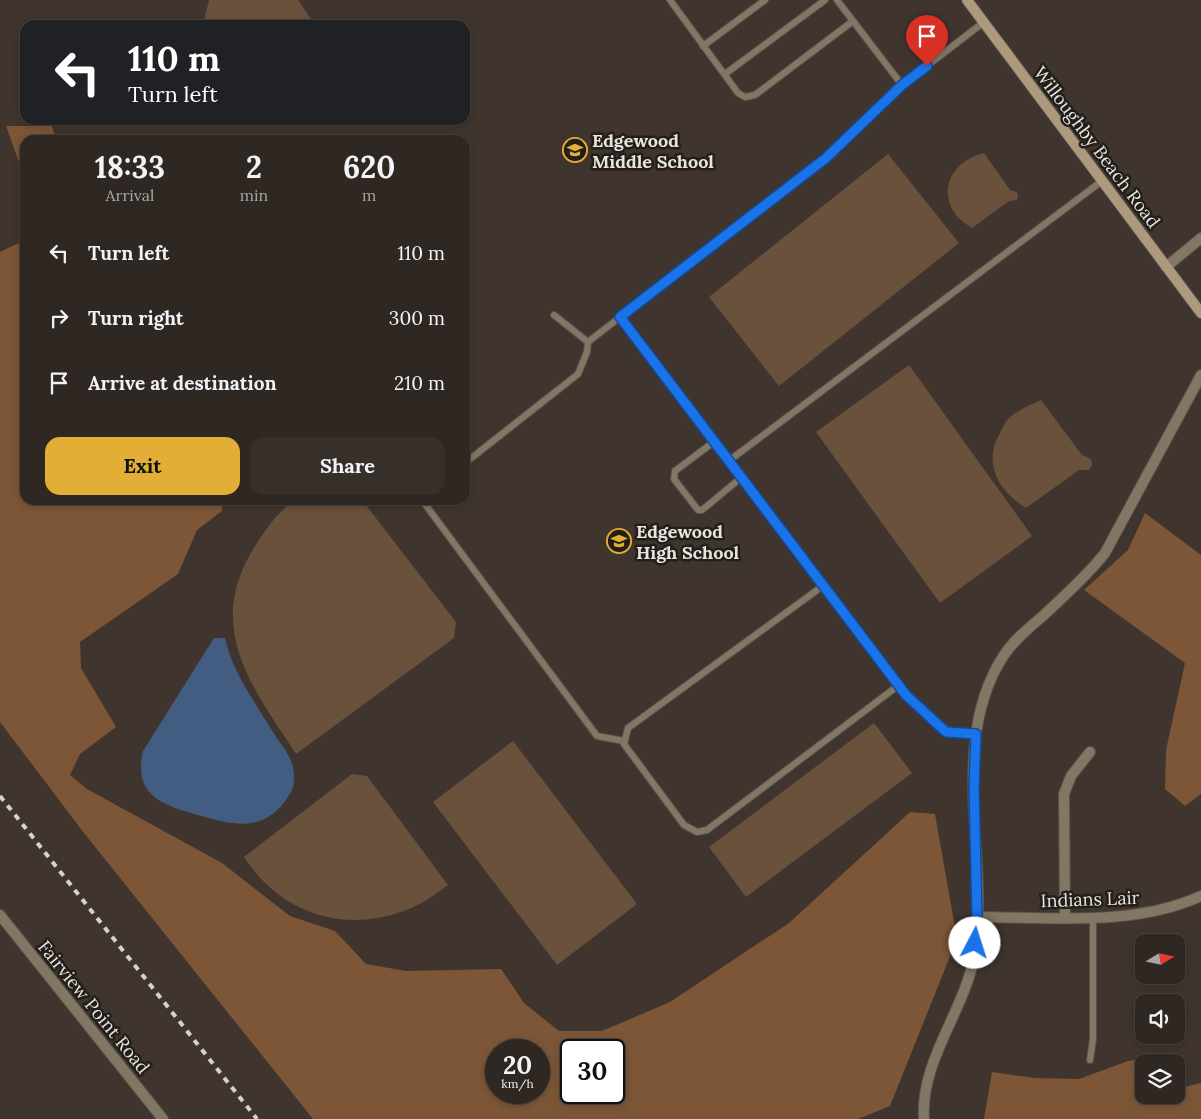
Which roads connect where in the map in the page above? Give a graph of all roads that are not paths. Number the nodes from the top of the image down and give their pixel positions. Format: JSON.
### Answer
{"nodes":[{"id":1,"x":670,"y":0,"type":"edge"},
{"id":2,"x":765,"y":0,"type":"edge"},
{"id":3,"x":825,"y":0,"type":"edge"},
{"id":4,"x":837,"y":0,"type":"edge"},
{"id":5,"x":967,"y":0,"type":"edge"},
{"id":6,"x":755,"y":3,"type":"edge"},
{"id":7,"x":853,"y":20,"type":"junction"},
{"id":8,"x":984,"y":22,"type":"junction"},
{"id":9,"x":704,"y":46,"type":"junction"},
{"id":10,"x":724,"y":74,"type":"junction"},
{"id":11,"x":902,"y":85,"type":"junction"},
{"id":12,"x":1102,"y":181,"type":"junction"},
{"id":13,"x":1201,"y":238,"type":"edge"},
{"id":14,"x":1166,"y":267,"type":"junction"},
{"id":15,"x":1201,"y":313,"type":"edge"},
{"id":16,"x":554,"y":315,"type":"dead end"},
{"id":17,"x":620,"y":317,"type":"junction"},
{"id":18,"x":588,"y":342,"type":"junction"},
{"id":19,"x":1201,"y":375,"type":"edge"},
{"id":20,"x":715,"y":441,"type":"junction"},
{"id":21,"x":470,"y":459,"type":"edge"},
{"id":22,"x":730,"y":460,"type":"junction"},
{"id":23,"x":742,"y":477,"type":"junction"},
{"id":24,"x":426,"y":505,"type":"edge"},
{"id":25,"x":824,"y":586,"type":"junction"},
{"id":26,"x":898,"y":685,"type":"junction"},
{"id":27,"x":976,"y":734,"type":"junction"},
{"id":28,"x":624,"y":740,"type":"junction"},
{"id":29,"x":1090,"y":752,"type":"dead end"},
{"id":30,"x":1201,"y":896,"type":"edge"},
{"id":31,"x":0,"y":915,"type":"edge"},
{"id":32,"x":977,"y":917,"type":"junction"},
{"id":33,"x":1065,"y":917,"type":"junction"},
{"id":34,"x":1093,"y":917,"type":"junction"},
{"id":35,"x":1090,"y":1060,"type":"dead end"},
{"id":36,"x":163,"y":1119,"type":"edge"},
{"id":37,"x":924,"y":1119,"type":"edge"}],
"edges":[{"from":1,"to":9,"type":"lane"},
{"from":2,"to":6,"type":"lane"},
{"from":3,"to":10,"type":"lane"},
{"from":4,"to":7,"type":"lane"},
{"from":5,"to":8,"type":"street","name":"Willoughby Beach Road"},
{"from":6,"to":9,"type":"lane"},
{"from":7,"to":10,"type":"lane"},
{"from":7,"to":11,"type":"lane"},
{"from":8,"to":11,"type":"lane"},
{"from":8,"to":12,"type":"street","name":"Willoughby Beach Road"},
{"from":9,"to":10,"type":"lane"},
{"from":11,"to":17,"type":"lane"},
{"from":12,"to":14,"type":"street","name":"Willoughby Beach Road"},
{"from":12,"to":22,"type":"lane"},
{"from":13,"to":14,"type":"street"},
{"from":14,"to":15,"type":"street","name":"Willoughby Beach Road"},
{"from":16,"to":18,"type":"lane"},
{"from":17,"to":18,"type":"lane"},
{"from":17,"to":20,"type":"lane"},
{"from":18,"to":21,"type":"lane"},
{"from":19,"to":27,"type":"street"},
{"from":20,"to":22,"type":"lane"},
{"from":20,"to":23,"type":"lane"},
{"from":22,"to":23,"type":"lane"},
{"from":23,"to":25,"type":"lane"},
{"from":24,"to":28,"type":"lane"},
{"from":25,"to":26,"type":"lane"},
{"from":25,"to":28,"type":"lane"},
{"from":26,"to":27,"type":"lane"},
{"from":26,"to":28,"type":"lane"},
{"from":27,"to":32,"type":"street"},
{"from":29,"to":33,"type":"street"},
{"from":30,"to":34,"type":"street","name":"Indians Lair"},
{"from":31,"to":36,"type":"street","name":"Fairview Point Road"},
{"from":32,"to":33,"type":"street","name":"Indians Lair"},
{"from":32,"to":37,"type":"street"},
{"from":33,"to":34,"type":"street","name":"Indians Lair"},
{"from":34,"to":35,"type":"lane"}]}
